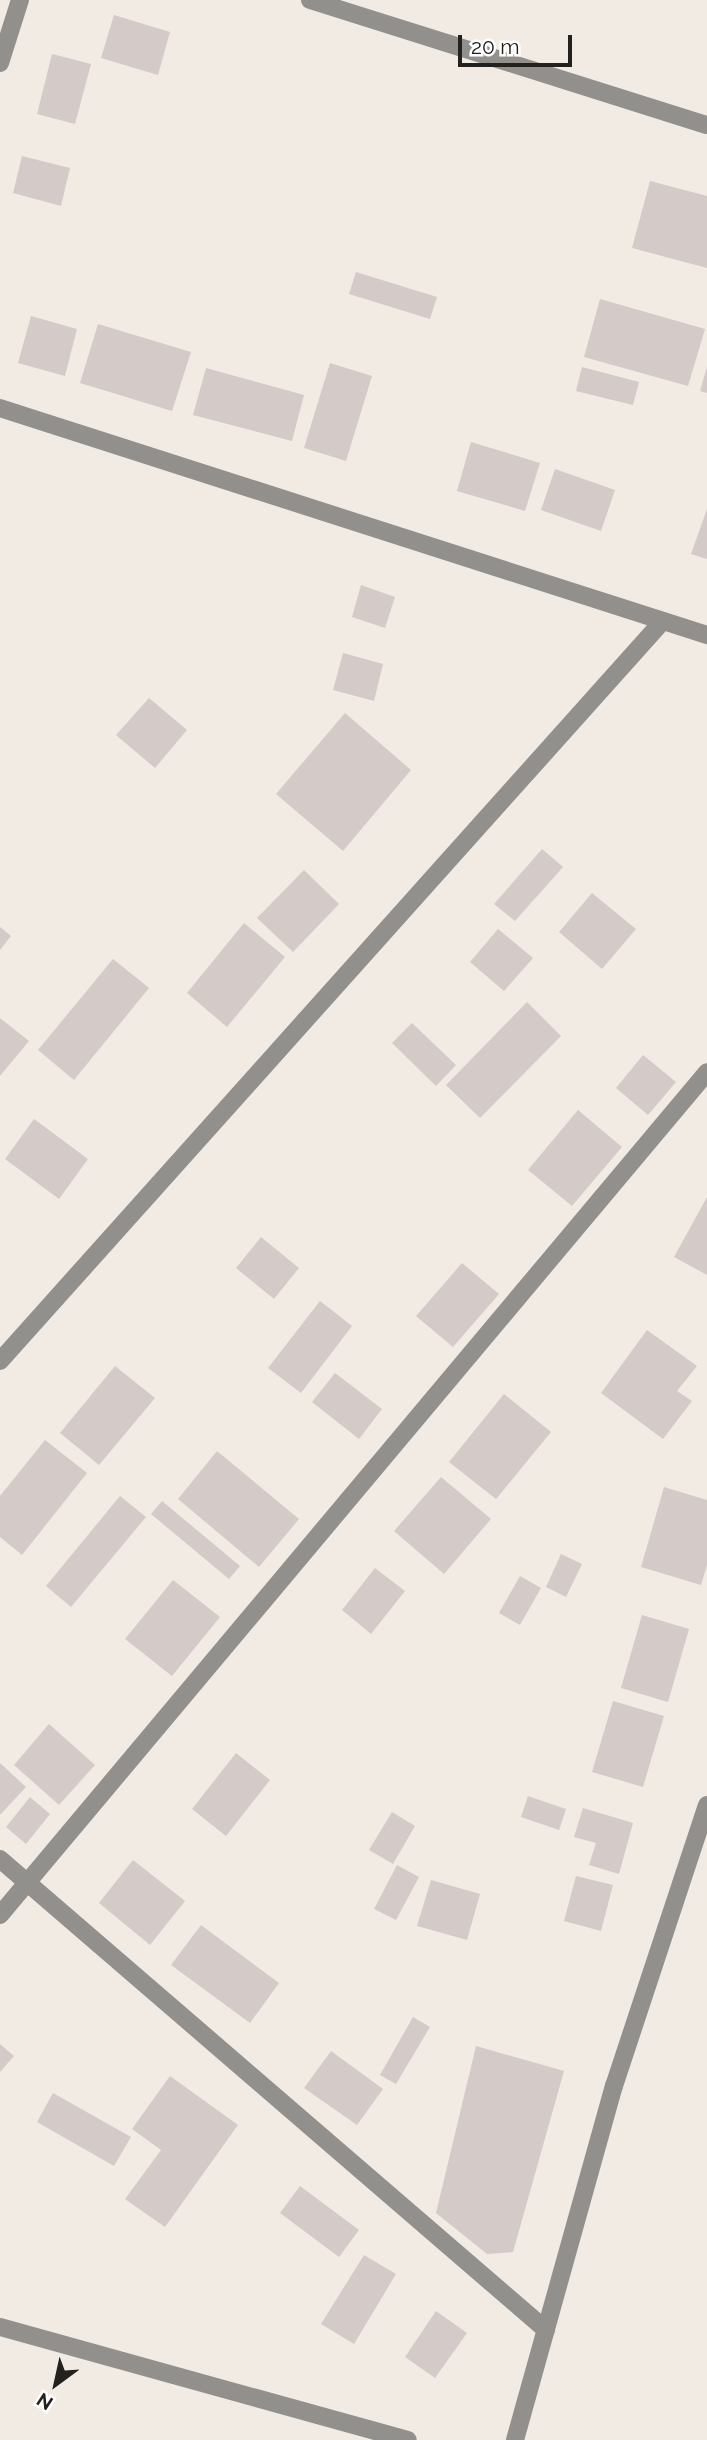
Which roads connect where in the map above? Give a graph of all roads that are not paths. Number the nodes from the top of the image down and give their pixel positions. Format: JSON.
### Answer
{"nodes":[{"id":1,"x":20,"y":0,"type":"edge"},
{"id":2,"x":310,"y":0,"type":"edge"},
{"id":3,"x":0,"y":63,"type":"edge"},
{"id":4,"x":707,"y":125,"type":"edge"},
{"id":5,"x":0,"y":408,"type":"edge"},
{"id":6,"x":662,"y":622,"type":"junction"},
{"id":7,"x":707,"y":635,"type":"edge"},
{"id":8,"x":707,"y":1073,"type":"edge"},
{"id":9,"x":0,"y":1361,"type":"edge"},
{"id":10,"x":707,"y":1805,"type":"edge"},
{"id":11,"x":0,"y":1859,"type":"edge"},
{"id":12,"x":28,"y":1882,"type":"junction"},
{"id":13,"x":0,"y":1915,"type":"edge"},
{"id":14,"x":0,"y":2327,"type":"edge"},
{"id":15,"x":546,"y":2330,"type":"junction"},
{"id":16,"x":408,"y":2440,"type":"edge"},
{"id":17,"x":515,"y":2440,"type":"edge"}],
"edges":[{"from":1,"to":3,"type":"street"},
{"from":2,"to":4,"type":"street"},
{"from":5,"to":6,"type":"street"},
{"from":6,"to":7,"type":"street"},
{"from":6,"to":9,"type":"street"},
{"from":8,"to":12,"type":"street"},
{"from":10,"to":15,"type":"street"},
{"from":11,"to":12,"type":"street"},
{"from":12,"to":13,"type":"street"},
{"from":12,"to":15,"type":"street"},
{"from":14,"to":16,"type":"street"},
{"from":15,"to":17,"type":"street"}]}
